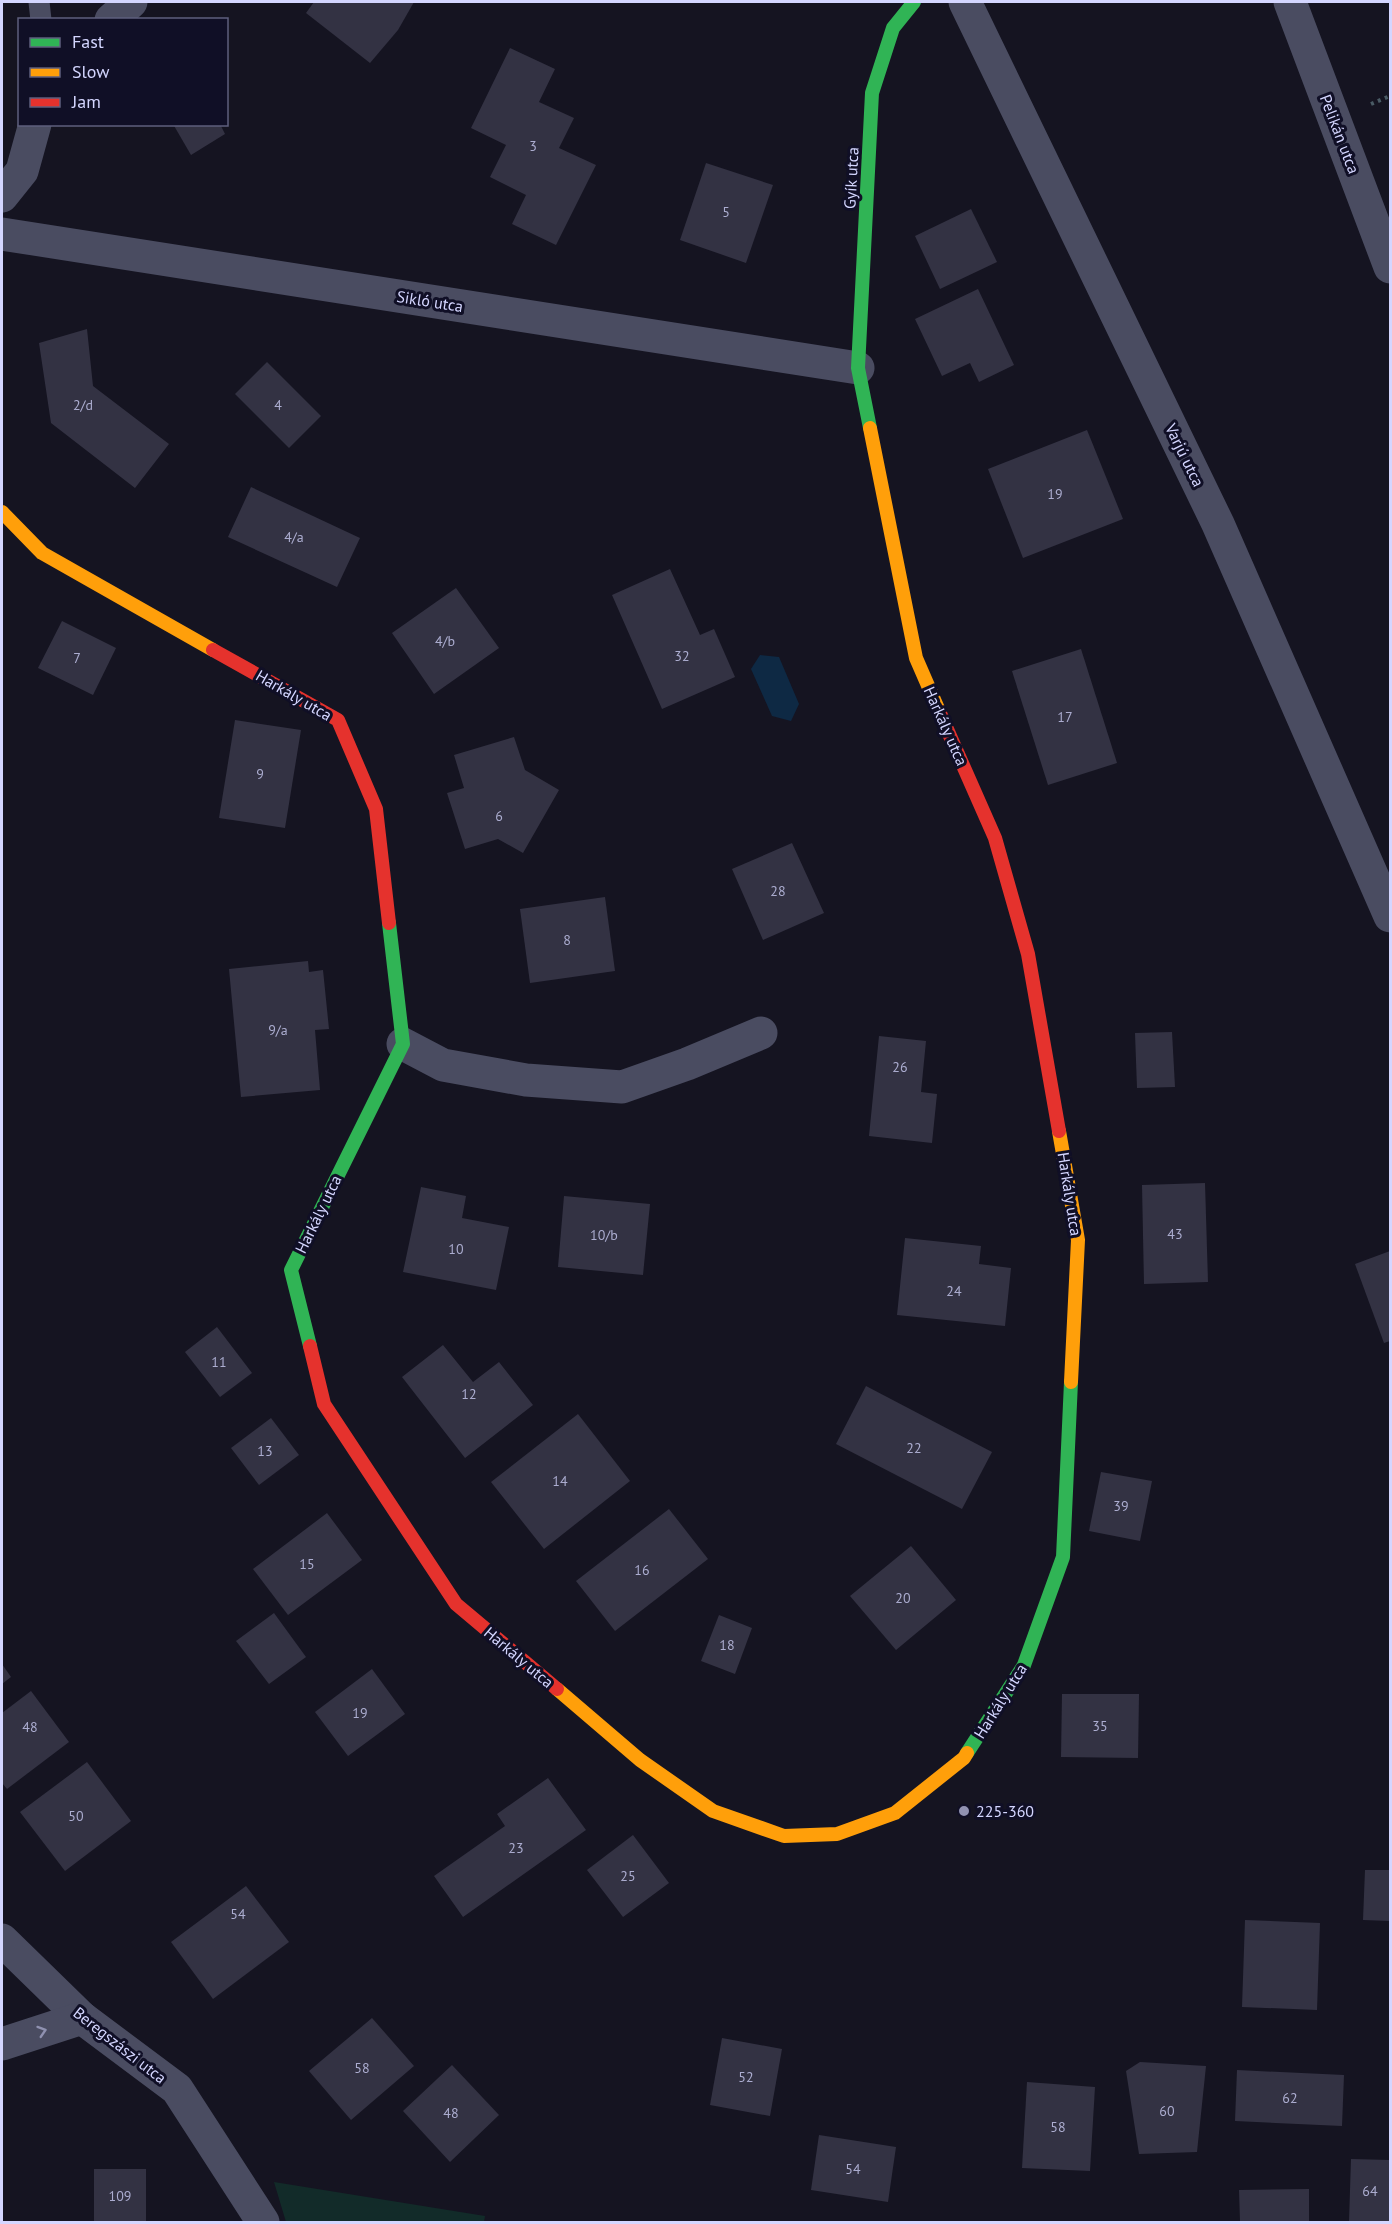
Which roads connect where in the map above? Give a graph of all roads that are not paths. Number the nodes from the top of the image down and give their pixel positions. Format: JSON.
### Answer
{"nodes":[{"id":1,"x":39,"y":2,"type":"edge"},
{"id":2,"x":131,"y":2,"type":"edge"},
{"id":3,"x":914,"y":2,"type":"edge"},
{"id":4,"x":965,"y":2,"type":"edge"},
{"id":5,"x":1290,"y":2,"type":"edge"},
{"id":6,"x":41,"y":18,"type":"edge"},
{"id":7,"x":113,"y":18,"type":"edge"},
{"id":8,"x":34,"y":126,"type":"edge"},
{"id":9,"x":2,"y":196,"type":"edge"},
{"id":10,"x":2,"y":234,"type":"edge"},
{"id":11,"x":1390,"y":267,"type":"edge"},
{"id":12,"x":858,"y":368,"type":"junction"},
{"id":13,"x":2,"y":512,"type":"edge"},
{"id":14,"x":1390,"y":916,"type":"edge"},
{"id":15,"x":761,"y":1033,"type":"dead end"},
{"id":16,"x":403,"y":1044,"type":"junction"},
{"id":17,"x":2,"y":1940,"type":"edge"},
{"id":18,"x":82,"y":2018,"type":"junction"},
{"id":19,"x":2,"y":2044,"type":"edge"},
{"id":20,"x":225,"y":2161,"type":"junction"},
{"id":21,"x":238,"y":2223,"type":"edge"},
{"id":22,"x":263,"y":2223,"type":"edge"}],
"edges":[{"from":1,"to":6,"type":"lane"},
{"from":2,"to":7,"type":"street"},
{"from":3,"to":12,"type":"street","name":"Gyík utca"},
{"from":4,"to":14,"type":"street","name":"Varjú utca"},
{"from":5,"to":11,"type":"street","name":"Pelikán utca"},
{"from":8,"to":9,"type":"street"},
{"from":10,"to":12,"type":"street","name":"Sikló utca"},
{"from":12,"to":16,"type":"street","name":"Harkály utca"},
{"from":13,"to":16,"type":"street","name":"Harkály utca"},
{"from":15,"to":16,"type":"street"},
{"from":17,"to":18,"type":"street","name":"Beregszászi utca"},
{"from":19,"to":18,"type":"street","one_way":true},
{"from":18,"to":20,"type":"street","name":"Beregszászi utca"},
{"from":20,"to":21,"type":"street","name":"Beregszászi utca"},
{"from":20,"to":22,"type":"street","name":"Beregszászi utca"}]}
